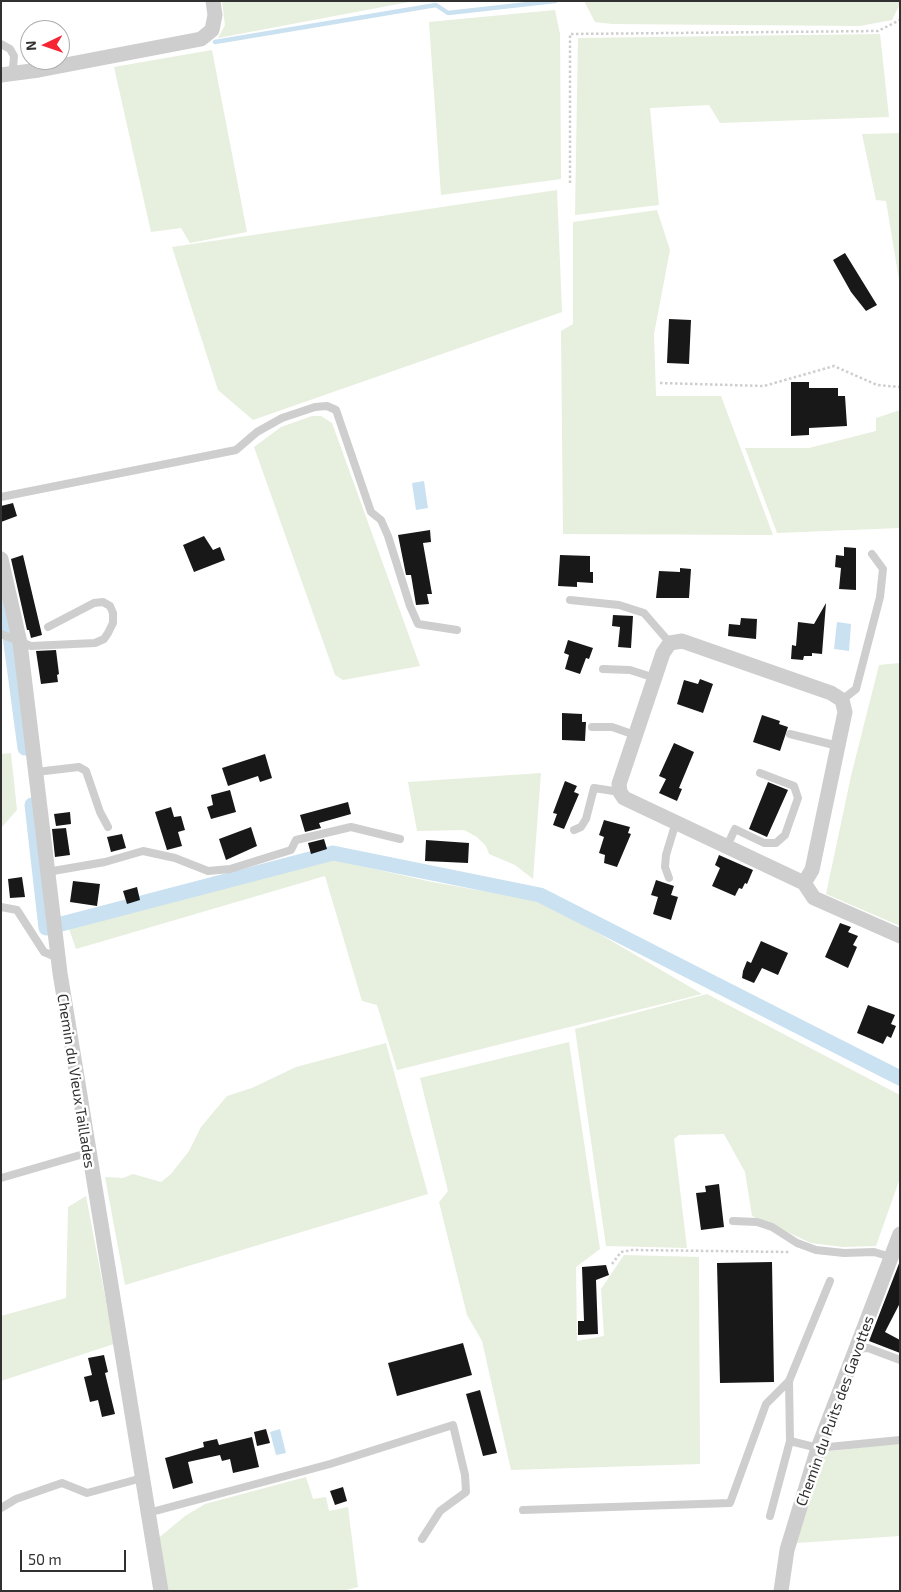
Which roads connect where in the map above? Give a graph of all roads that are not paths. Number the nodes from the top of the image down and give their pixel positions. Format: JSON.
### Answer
{"nodes":[{"id":1,"x":214,"y":1,"type":"edge"},
{"id":2,"x":1,"y":44,"type":"edge"},
{"id":3,"x":5,"y":74,"type":"edge"},
{"id":4,"x":1,"y":497,"type":"edge"},
{"id":5,"x":872,"y":554,"type":"dead end"},
{"id":6,"x":3,"y":564,"type":"edge"},
{"id":7,"x":570,"y":600,"type":"dead end"},
{"id":8,"x":48,"y":628,"type":"dead end"},
{"id":9,"x":457,"y":630,"type":"dead end"},
{"id":10,"x":1,"y":634,"type":"edge"},
{"id":11,"x":20,"y":643,"type":"junction"},
{"id":12,"x":670,"y":643,"type":"junction"},
{"id":13,"x":603,"y":669,"type":"dead end"},
{"id":14,"x":655,"y":678,"type":"junction"},
{"id":15,"x":842,"y":700,"type":"junction"},
{"id":16,"x":592,"y":726,"type":"dead end"},
{"id":17,"x":790,"y":734,"type":"dead end"},
{"id":18,"x":636,"y":735,"type":"junction"},
{"id":19,"x":838,"y":746,"type":"junction"},
{"id":20,"x":36,"y":772,"type":"junction"},
{"id":21,"x":760,"y":773,"type":"dead end"},
{"id":22,"x":620,"y":792,"type":"junction"},
{"id":23,"x":676,"y":822,"type":"junction"},
{"id":24,"x":108,"y":827,"type":"dead end"},
{"id":25,"x":574,"y":830,"type":"dead end"},
{"id":26,"x":400,"y":839,"type":"dead end"},
{"id":27,"x":727,"y":846,"type":"junction"},
{"id":28,"x":47,"y":872,"type":"junction"},
{"id":29,"x":668,"y":878,"type":"dead end"},
{"id":30,"x":804,"y":882,"type":"junction"},
{"id":31,"x":1,"y":907,"type":"edge"},
{"id":32,"x":900,"y":936,"type":"edge"},
{"id":33,"x":58,"y":958,"type":"junction"},
{"id":34,"x":87,"y":1152,"type":"junction"},
{"id":35,"x":1,"y":1178,"type":"edge"},
{"id":36,"x":733,"y":1221,"type":"dead end"},
{"id":37,"x":900,"y":1234,"type":"edge"},
{"id":38,"x":891,"y":1257,"type":"junction"},
{"id":39,"x":830,"y":1280,"type":"dead end"},
{"id":40,"x":856,"y":1349,"type":"junction"},
{"id":41,"x":900,"y":1360,"type":"edge"},
{"id":42,"x":789,"y":1381,"type":"junction"},
{"id":43,"x":790,"y":1440,"type":"junction"},
{"id":44,"x":900,"y":1440,"type":"edge"},
{"id":45,"x":818,"y":1448,"type":"junction"},
{"id":46,"x":142,"y":1478,"type":"junction"},
{"id":47,"x":1,"y":1508,"type":"edge"},
{"id":48,"x":523,"y":1510,"type":"dead end"},
{"id":49,"x":148,"y":1513,"type":"junction"},
{"id":50,"x":770,"y":1516,"type":"dead end"},
{"id":51,"x":422,"y":1539,"type":"dead end"},
{"id":52,"x":160,"y":1591,"type":"edge"},
{"id":53,"x":781,"y":1591,"type":"edge"}],
"edges":[{"from":1,"to":3,"type":"street"},
{"from":2,"to":3,"type":"lane"},
{"from":4,"to":9,"type":"lane"},
{"from":5,"to":15,"type":"lane"},
{"from":6,"to":11,"type":"street","name":"Chemin du Vieux Taillades"},
{"from":7,"to":12,"type":"lane"},
{"from":8,"to":11,"type":"lane"},
{"from":10,"to":11,"type":"lane"},
{"from":11,"to":20,"type":"street","name":"Chemin du Vieux Taillades"},
{"from":12,"to":14,"type":"street"},
{"from":12,"to":15,"type":"street"},
{"from":13,"to":14,"type":"lane"},
{"from":14,"to":18,"type":"street"},
{"from":15,"to":19,"type":"street"},
{"from":16,"to":18,"type":"lane"},
{"from":17,"to":19,"type":"lane"},
{"from":18,"to":22,"type":"street"},
{"from":19,"to":30,"type":"street"},
{"from":20,"to":24,"type":"lane"},
{"from":20,"to":28,"type":"street","name":"Chemin du Vieux Taillades"},
{"from":21,"to":27,"type":"lane"},
{"from":22,"to":23,"type":"street"},
{"from":22,"to":25,"type":"lane"},
{"from":23,"to":27,"type":"street"},
{"from":23,"to":29,"type":"lane"},
{"from":26,"to":28,"type":"lane"},
{"from":27,"to":30,"type":"street"},
{"from":28,"to":33,"type":"street","name":"Chemin du Vieux Taillades"},
{"from":30,"to":32,"type":"street"},
{"from":31,"to":33,"type":"lane"},
{"from":33,"to":34,"type":"street","name":"Chemin du Vieux Taillades"},
{"from":34,"to":35,"type":"lane"},
{"from":34,"to":46,"type":"street","name":"Chemin du Vieux Taillades"},
{"from":36,"to":38,"type":"lane"},
{"from":37,"to":38,"type":"street","name":"Chemin du Puits des Gavottes"},
{"from":38,"to":40,"type":"street","name":"Chemin du Puits des Gavottes"},
{"from":39,"to":42,"type":"lane"},
{"from":40,"to":41,"type":"lane"},
{"from":40,"to":45,"type":"street","name":"Chemin du Puits des Gavottes"},
{"from":42,"to":43,"type":"lane"},
{"from":42,"to":48,"type":"lane"},
{"from":43,"to":45,"type":"lane"},
{"from":43,"to":50,"type":"lane"},
{"from":44,"to":45,"type":"lane"},
{"from":45,"to":53,"type":"street","name":"Chemin du Puits des Gavottes"},
{"from":46,"to":47,"type":"lane"},
{"from":46,"to":49,"type":"street","name":"Chemin du Vieux Taillades"},
{"from":49,"to":51,"type":"lane"},
{"from":49,"to":52,"type":"street","name":"Chemin du Vieux Taillades"}]}
